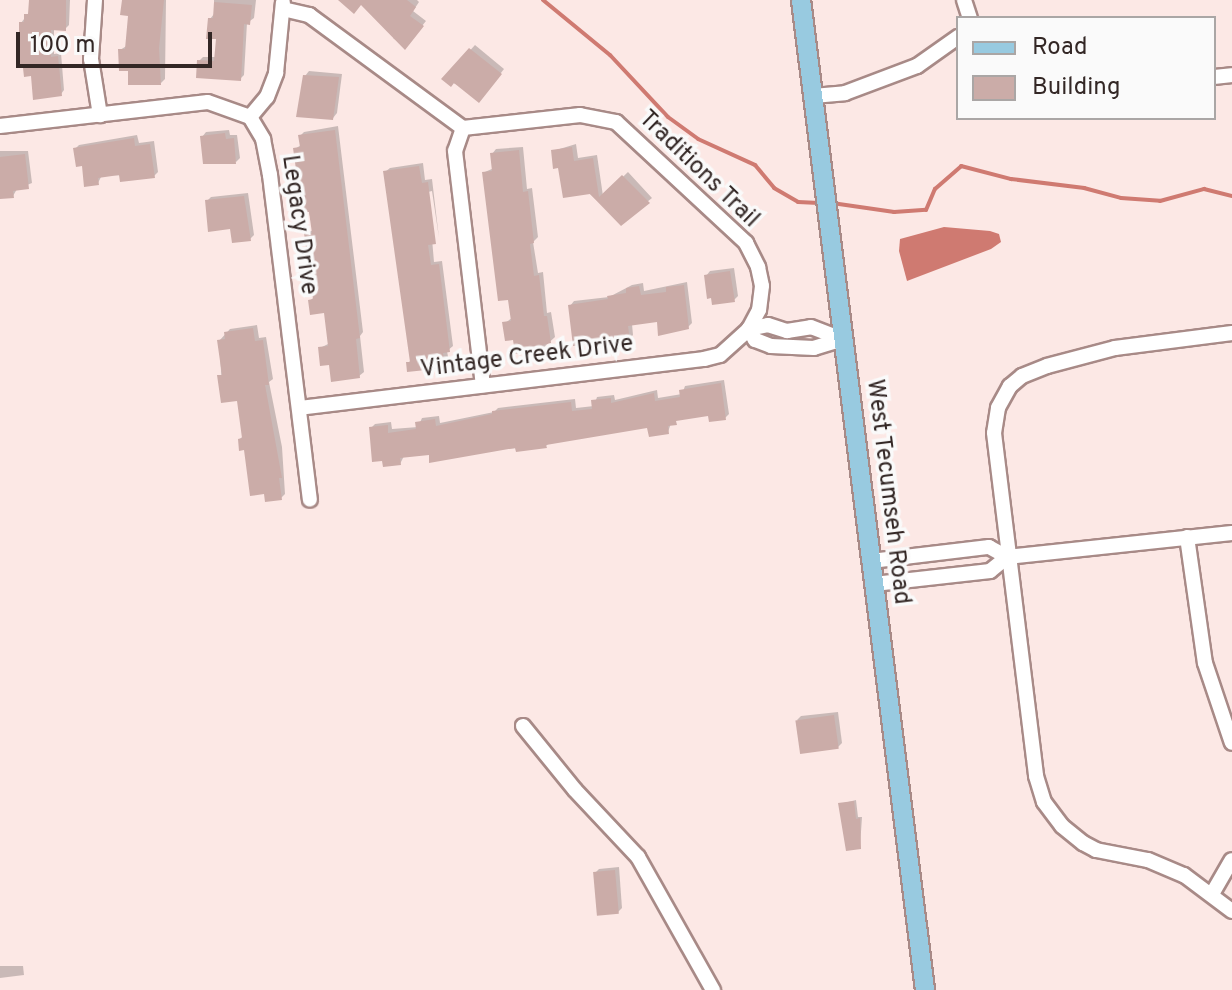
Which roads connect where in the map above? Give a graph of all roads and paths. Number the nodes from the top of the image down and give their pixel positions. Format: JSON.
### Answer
{"nodes":[{"id":1,"x":95,"y":0,"type":"edge"},
{"id":2,"x":801,"y":0,"type":"edge"},
{"id":3,"x":283,"y":5,"type":"edge"},
{"id":4,"x":956,"y":38,"type":"edge"},
{"id":5,"x":813,"y":96,"type":"junction"},
{"id":6,"x":100,"y":115,"type":"junction"},
{"id":7,"x":250,"y":117,"type":"junction"},
{"id":8,"x":0,"y":126,"type":"edge"},
{"id":9,"x":463,"y":128,"type":"junction"},
{"id":10,"x":749,"y":329,"type":"junction"},
{"id":11,"x":1232,"y":333,"type":"edge"},
{"id":12,"x":843,"y":339,"type":"junction"},
{"id":13,"x":483,"y":385,"type":"junction"},
{"id":14,"x":301,"y":408,"type":"junction"},
{"id":15,"x":310,"y":500,"type":"dead end"},
{"id":16,"x":1232,"y":533,"type":"edge"},
{"id":17,"x":1187,"y":537,"type":"junction"},
{"id":18,"x":1007,"y":557,"type":"junction"},
{"id":19,"x":871,"y":561,"type":"junction"},
{"id":20,"x":874,"y":584,"type":"junction"},
{"id":21,"x":523,"y":726,"type":"dead end"},
{"id":22,"x":1232,"y":743,"type":"edge"},
{"id":23,"x":1232,"y":860,"type":"edge"},
{"id":24,"x":1212,"y":894,"type":"junction"},
{"id":25,"x":1232,"y":911,"type":"edge"},
{"id":26,"x":713,"y":990,"type":"edge"},
{"id":27,"x":925,"y":990,"type":"edge"}],
"edges":[{"from":1,"to":6,"type":"street"},
{"from":2,"to":5,"type":"main road","name":"West Tecumseh Road"},
{"from":3,"to":7,"type":"street"},
{"from":3,"to":9,"type":"street"},
{"from":4,"to":5,"type":"street"},
{"from":5,"to":12,"type":"main road","name":"West Tecumseh Road"},
{"from":6,"to":7,"type":"street"},
{"from":6,"to":8,"type":"street"},
{"from":7,"to":14,"type":"street","name":"Legacy Drive"},
{"from":9,"to":10,"type":"street","name":"Traditions Trail"},
{"from":9,"to":13,"type":"street"},
{"from":10,"to":12,"type":"street"},
{"from":10,"to":12,"type":"street"},
{"from":10,"to":13,"type":"street","name":"Vintage Creek Drive"},
{"from":11,"to":18,"type":"street"},
{"from":12,"to":19,"type":"main road","name":"West Tecumseh Road"},
{"from":13,"to":14,"type":"street","name":"Vintage Creek Drive"},
{"from":14,"to":15,"type":"street","name":"Legacy Drive"},
{"from":16,"to":17,"type":"street"},
{"from":17,"to":18,"type":"street"},
{"from":17,"to":22,"type":"street"},
{"from":18,"to":19,"type":"street"},
{"from":18,"to":20,"type":"street"},
{"from":18,"to":24,"type":"street"},
{"from":19,"to":20,"type":"main road","name":"West Tecumseh Road"},
{"from":20,"to":27,"type":"main road","name":"West Tecumseh Road"},
{"from":21,"to":26,"type":"street"},
{"from":23,"to":24,"type":"street"},
{"from":24,"to":25,"type":"street"}]}
